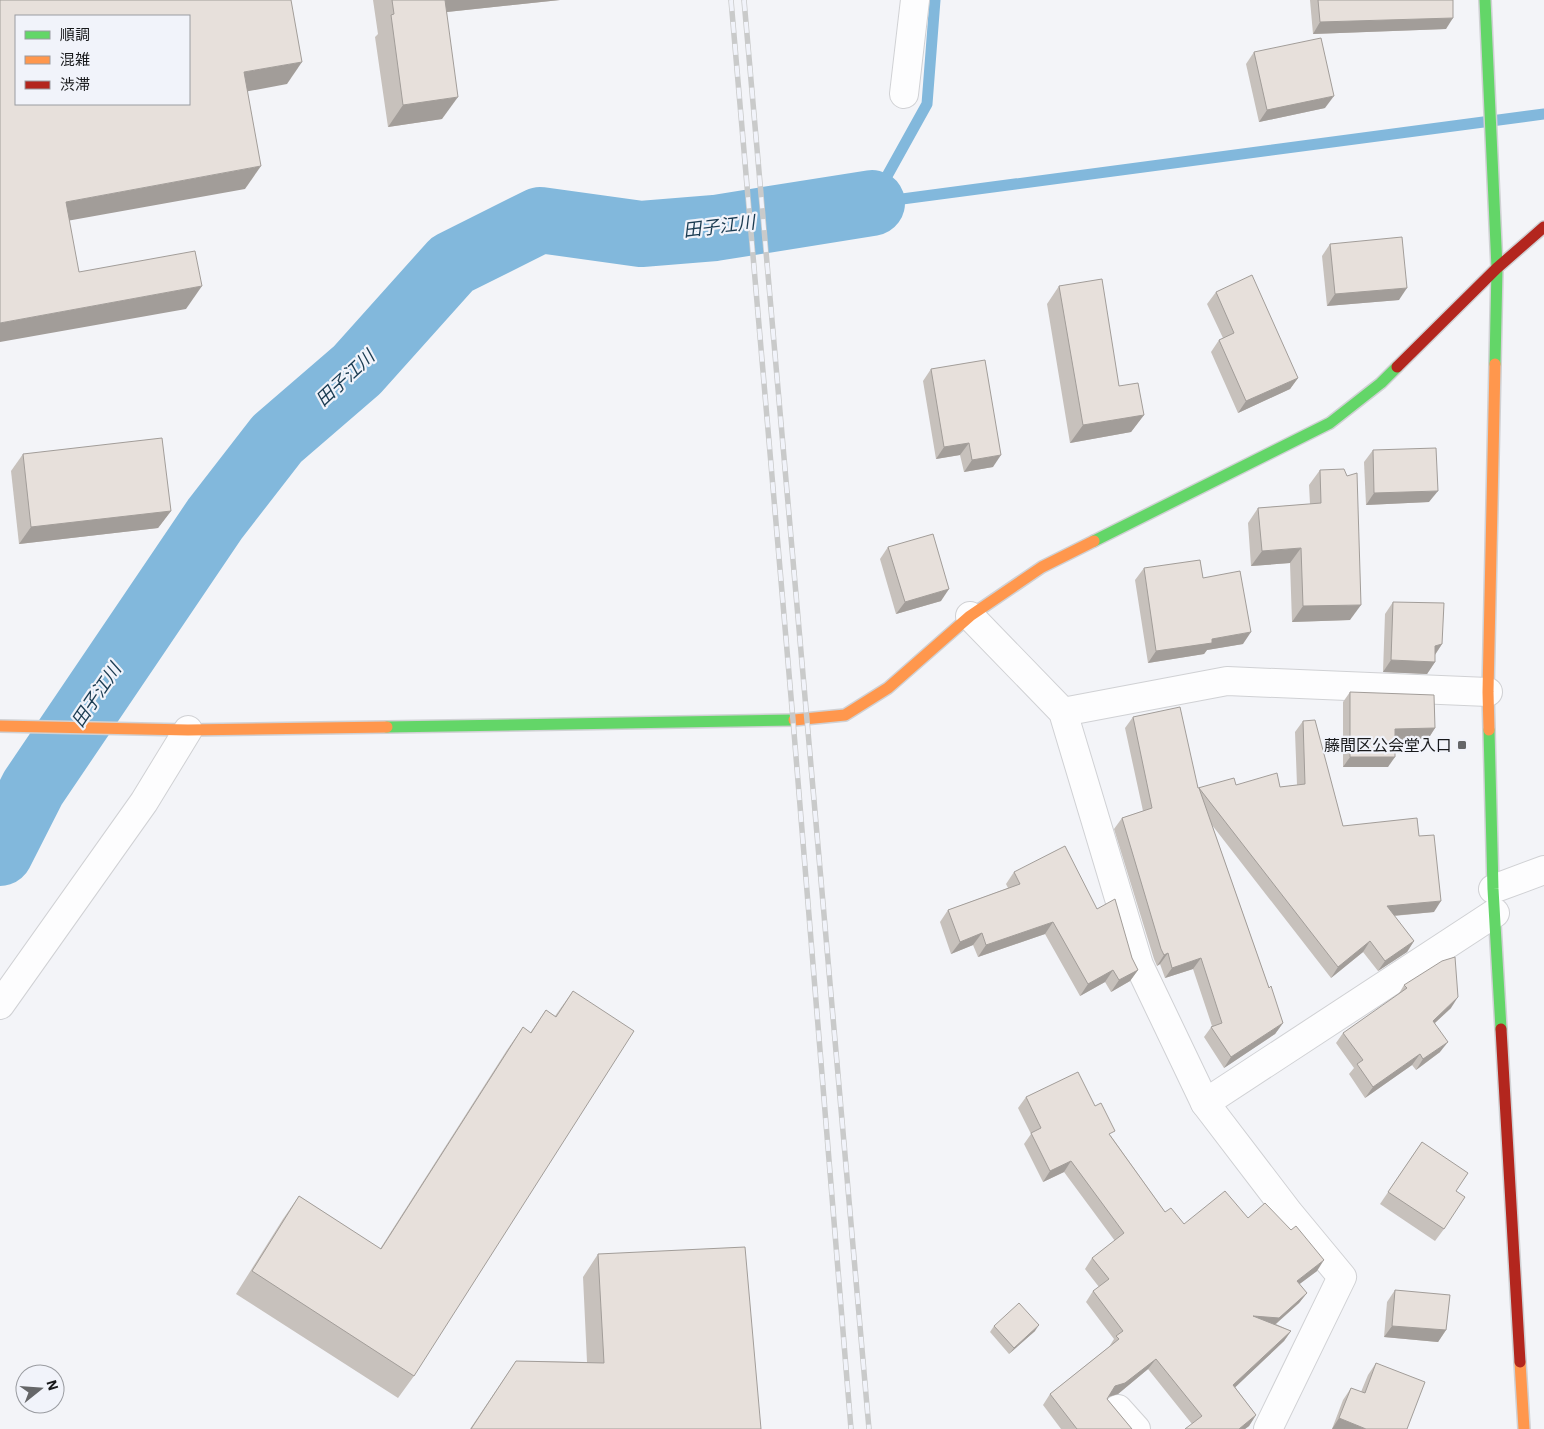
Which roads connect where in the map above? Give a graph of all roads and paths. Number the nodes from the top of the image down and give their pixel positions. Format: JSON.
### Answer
{"nodes":[{"id":1,"x":915,"y":0,"type":"edge"},
{"id":2,"x":1485,"y":0,"type":"edge"},
{"id":3,"x":904,"y":94,"type":"dead end"},
{"id":4,"x":1544,"y":227,"type":"edge"},
{"id":5,"x":1497,"y":268,"type":"junction"},
{"id":6,"x":970,"y":616,"type":"junction"},
{"id":7,"x":1488,"y":692,"type":"junction"},
{"id":8,"x":1063,"y":712,"type":"junction"},
{"id":9,"x":0,"y":726,"type":"edge"},
{"id":10,"x":188,"y":730,"type":"junction"},
{"id":11,"x":1544,"y":870,"type":"edge"},
{"id":12,"x":1494,"y":901,"type":"junction"},
{"id":13,"x":0,"y":1005,"type":"edge"},
{"id":14,"x":1205,"y":1103,"type":"junction"},
{"id":15,"x":1268,"y":1429,"type":"edge"},
{"id":16,"x":1524,"y":1429,"type":"edge"}],
"edges":[{"from":1,"to":3,"type":"street"},
{"from":2,"to":5,"type":"street"},
{"from":4,"to":5,"type":"street"},
{"from":5,"to":6,"type":"street"},
{"from":5,"to":7,"type":"street"},
{"from":6,"to":8,"type":"street"},
{"from":6,"to":10,"type":"street"},
{"from":7,"to":8,"type":"street"},
{"from":7,"to":12,"type":"street"},
{"from":8,"to":14,"type":"street"},
{"from":9,"to":10,"type":"street"},
{"from":10,"to":13,"type":"street"},
{"from":11,"to":12,"type":"street"},
{"from":12,"to":14,"type":"street"},
{"from":12,"to":16,"type":"street"},
{"from":14,"to":15,"type":"street"}]}
